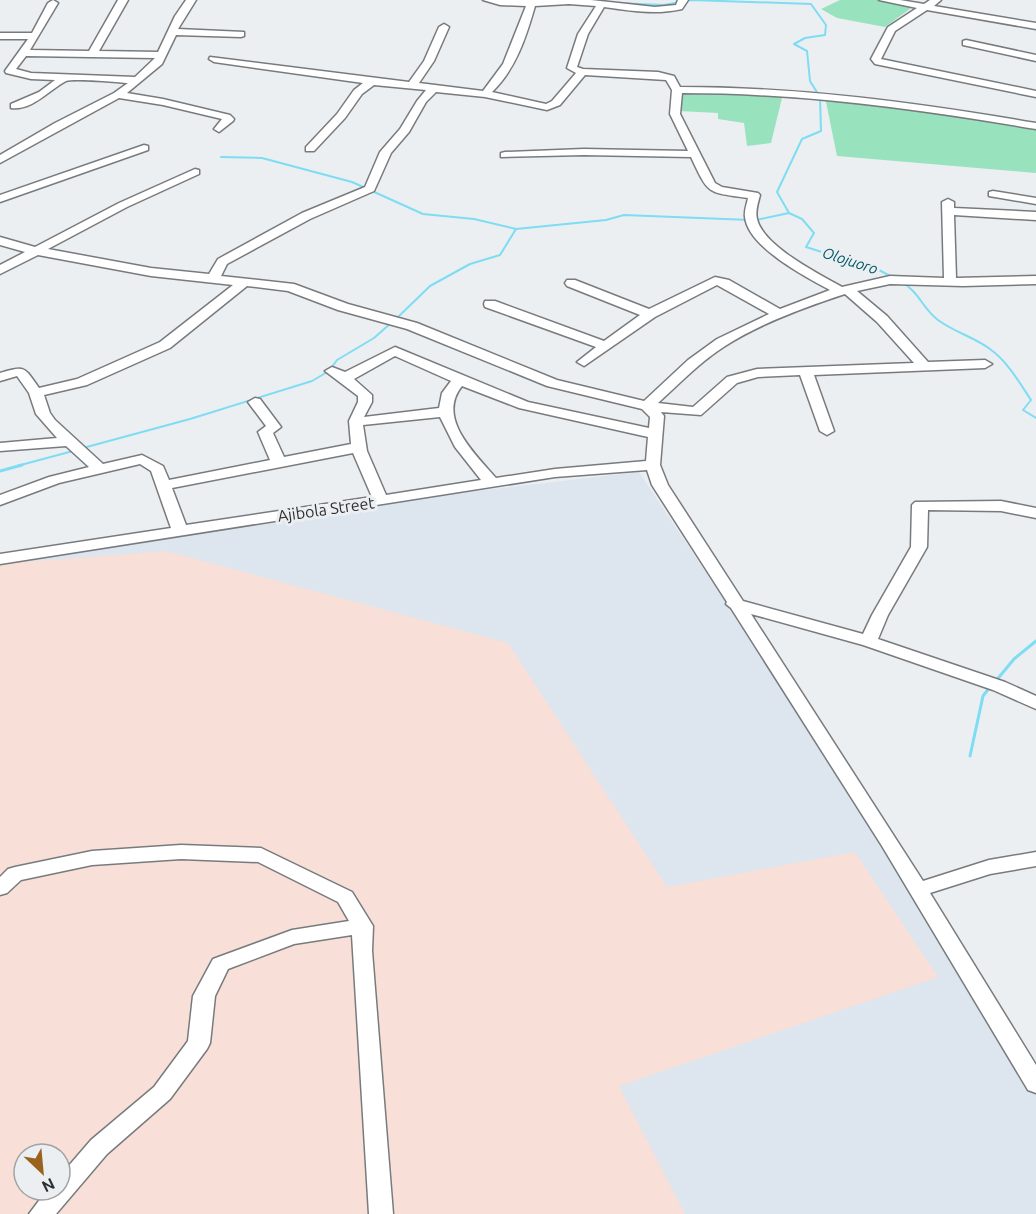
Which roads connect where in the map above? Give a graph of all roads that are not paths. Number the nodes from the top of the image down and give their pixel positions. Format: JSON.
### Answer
{"nodes":[{"id":1,"x":123,"y":0,"type":"edge"},
{"id":2,"x":191,"y":0,"type":"edge"},
{"id":3,"x":488,"y":0,"type":"edge"},
{"id":4,"x":884,"y":0,"type":"edge"},
{"id":5,"x":936,"y":0,"type":"edge"},
{"id":6,"x":681,"y":1,"type":"edge"},
{"id":7,"x":53,"y":3,"type":"dead end"},
{"id":8,"x":531,"y":4,"type":"junction"},
{"id":9,"x":601,"y":5,"type":"junction"},
{"id":10,"x":923,"y":7,"type":"junction"},
{"id":11,"x":1036,"y":26,"type":"edge"},
{"id":12,"x":444,"y":27,"type":"dead end"},
{"id":13,"x":172,"y":32,"type":"junction"},
{"id":14,"x":241,"y":34,"type":"dead end"},
{"id":15,"x":0,"y":36,"type":"edge"},
{"id":16,"x":35,"y":36,"type":"junction"},
{"id":17,"x":966,"y":44,"type":"dead end"},
{"id":18,"x":24,"y":52,"type":"junction"},
{"id":19,"x":92,"y":54,"type":"junction"},
{"id":20,"x":160,"y":55,"type":"junction"},
{"id":21,"x":1036,"y":57,"type":"edge"},
{"id":22,"x":214,"y":59,"type":"dead end"},
{"id":23,"x":582,"y":72,"type":"junction"},
{"id":24,"x":64,"y":78,"type":"junction"},
{"id":25,"x":138,"y":80,"type":"junction"},
{"id":26,"x":370,"y":82,"type":"junction"},
{"id":27,"x":412,"y":86,"type":"junction"},
{"id":28,"x":434,"y":88,"type":"junction"},
{"id":29,"x":677,"y":90,"type":"junction"},
{"id":30,"x":485,"y":94,"type":"junction"},
{"id":31,"x":1036,"y":94,"type":"edge"},
{"id":32,"x":118,"y":95,"type":"junction"},
{"id":33,"x":15,"y":106,"type":"dead end"},
{"id":34,"x":1036,"y":126,"type":"edge"},
{"id":35,"x":219,"y":129,"type":"dead end"},
{"id":36,"x":144,"y":148,"type":"dead end"},
{"id":37,"x":310,"y":149,"type":"dead end"},
{"id":38,"x":693,"y":154,"type":"junction"},
{"id":39,"x":505,"y":155,"type":"dead end"},
{"id":40,"x":0,"y":159,"type":"edge"},
{"id":41,"x":195,"y":172,"type":"dead end"},
{"id":42,"x":993,"y":194,"type":"dead end"},
{"id":43,"x":0,"y":199,"type":"edge"},
{"id":44,"x":1036,"y":201,"type":"edge"},
{"id":45,"x":1036,"y":216,"type":"edge"},
{"id":46,"x":0,"y":241,"type":"edge"},
{"id":47,"x":37,"y":251,"type":"junction"},
{"id":48,"x":0,"y":270,"type":"edge"},
{"id":49,"x":213,"y":278,"type":"junction"},
{"id":50,"x":1036,"y":280,"type":"edge"},
{"id":51,"x":246,"y":281,"type":"junction"},
{"id":52,"x":950,"y":282,"type":"junction"},
{"id":53,"x":571,"y":283,"type":"dead end"},
{"id":54,"x":843,"y":290,"type":"junction"},
{"id":55,"x":490,"y":304,"type":"dead end"},
{"id":56,"x":650,"y":314,"type":"junction"},
{"id":57,"x":779,"y":314,"type":"junction"},
{"id":58,"x":605,"y":346,"type":"junction"},
{"id":59,"x":584,"y":362,"type":"dead end"},
{"id":60,"x":985,"y":364,"type":"dead end"},
{"id":61,"x":924,"y":367,"type":"junction"},
{"id":62,"x":805,"y":370,"type":"junction"},
{"id":63,"x":332,"y":371,"type":"dead end"},
{"id":64,"x":0,"y":377,"type":"edge"},
{"id":65,"x":345,"y":378,"type":"junction"},
{"id":66,"x":459,"y":380,"type":"junction"},
{"id":67,"x":36,"y":393,"type":"junction"},
{"id":68,"x":255,"y":402,"type":"dead end"},
{"id":69,"x":647,"y":406,"type":"junction"},
{"id":70,"x":445,"y":412,"type":"junction"},
{"id":71,"x":356,"y":422,"type":"junction"},
{"id":72,"x":827,"y":431,"type":"dead end"},
{"id":73,"x":656,"y":434,"type":"junction"},
{"id":74,"x":0,"y":447,"type":"edge"},
{"id":75,"x":359,"y":447,"type":"junction"},
{"id":76,"x":75,"y":448,"type":"junction"},
{"id":77,"x":278,"y":461,"type":"junction"},
{"id":78,"x":653,"y":465,"type":"junction"},
{"id":79,"x":100,"y":469,"type":"junction"},
{"id":80,"x":492,"y":483,"type":"junction"},
{"id":81,"x":165,"y":485,"type":"junction"},
{"id":82,"x":0,"y":500,"type":"edge"},
{"id":83,"x":381,"y":501,"type":"junction"},
{"id":84,"x":1036,"y":513,"type":"edge"},
{"id":85,"x":180,"y":531,"type":"junction"},
{"id":86,"x":0,"y":559,"type":"edge"},
{"id":87,"x":734,"y":604,"type":"junction"},
{"id":88,"x":869,"y":641,"type":"junction"},
{"id":89,"x":1036,"y":703,"type":"edge"},
{"id":90,"x":1036,"y":859,"type":"edge"},
{"id":91,"x":0,"y":888,"type":"edge"},
{"id":92,"x":917,"y":890,"type":"junction"},
{"id":93,"x":363,"y":926,"type":"junction"},
{"id":94,"x":1036,"y":1084,"type":"edge"},
{"id":95,"x":41,"y":1214,"type":"edge"},
{"id":96,"x":381,"y":1214,"type":"edge"}],
"edges":[{"from":1,"to":19,"type":"street"},
{"from":2,"to":13,"type":"street"},
{"from":3,"to":8,"type":"street"},
{"from":4,"to":10,"type":"street"},
{"from":5,"to":10,"type":"street"},
{"from":6,"to":9,"type":"street"},
{"from":7,"to":16,"type":"street"},
{"from":8,"to":9,"type":"street"},
{"from":8,"to":30,"type":"street"},
{"from":9,"to":23,"type":"street"},
{"from":10,"to":11,"type":"street"},
{"from":10,"to":31,"type":"street"},
{"from":12,"to":27,"type":"street"},
{"from":13,"to":14,"type":"street"},
{"from":13,"to":20,"type":"street"},
{"from":15,"to":16,"type":"street"},
{"from":16,"to":18,"type":"street"},
{"from":17,"to":21,"type":"street"},
{"from":18,"to":19,"type":"street"},
{"from":18,"to":24,"type":"street"},
{"from":19,"to":20,"type":"street"},
{"from":20,"to":25,"type":"street"},
{"from":22,"to":26,"type":"street"},
{"from":23,"to":29,"type":"street"},
{"from":23,"to":30,"type":"street"},
{"from":24,"to":25,"type":"street"},
{"from":24,"to":33,"type":"street"},
{"from":25,"to":32,"type":"street"},
{"from":26,"to":27,"type":"street"},
{"from":26,"to":37,"type":"street"},
{"from":27,"to":28,"type":"street"},
{"from":28,"to":30,"type":"street"},
{"from":28,"to":49,"type":"street"},
{"from":29,"to":34,"type":"street"},
{"from":29,"to":38,"type":"street"},
{"from":32,"to":35,"type":"street"},
{"from":32,"to":40,"type":"street"},
{"from":36,"to":43,"type":"street"},
{"from":38,"to":39,"type":"street"},
{"from":38,"to":54,"type":"street"},
{"from":41,"to":47,"type":"street"},
{"from":42,"to":44,"type":"street"},
{"from":45,"to":52,"type":"street"},
{"from":46,"to":47,"type":"street"},
{"from":47,"to":48,"type":"street"},
{"from":47,"to":49,"type":"street"},
{"from":49,"to":51,"type":"street"},
{"from":50,"to":52,"type":"street"},
{"from":51,"to":67,"type":"street"},
{"from":51,"to":69,"type":"street"},
{"from":52,"to":54,"type":"street"},
{"from":53,"to":56,"type":"street"},
{"from":54,"to":57,"type":"street"},
{"from":54,"to":61,"type":"street"},
{"from":55,"to":58,"type":"street"},
{"from":56,"to":57,"type":"street"},
{"from":56,"to":58,"type":"street"},
{"from":57,"to":69,"type":"street"},
{"from":58,"to":59,"type":"street"},
{"from":60,"to":61,"type":"street"},
{"from":61,"to":62,"type":"street"},
{"from":62,"to":69,"type":"street"},
{"from":62,"to":72,"type":"street"},
{"from":63,"to":65,"type":"street"},
{"from":64,"to":67,"type":"street"},
{"from":65,"to":66,"type":"street"},
{"from":65,"to":71,"type":"street"},
{"from":66,"to":70,"type":"street"},
{"from":66,"to":73,"type":"street"},
{"from":67,"to":76,"type":"street"},
{"from":68,"to":77,"type":"street"},
{"from":69,"to":73,"type":"street"},
{"from":70,"to":71,"type":"street"},
{"from":70,"to":80,"type":"street"},
{"from":71,"to":75,"type":"street"},
{"from":73,"to":78,"type":"street"},
{"from":74,"to":76,"type":"street"},
{"from":75,"to":77,"type":"street"},
{"from":75,"to":83,"type":"street"},
{"from":76,"to":79,"type":"street"},
{"from":77,"to":81,"type":"street"},
{"from":78,"to":80,"type":"street","name":"Ajibola Street"},
{"from":78,"to":87,"type":"street"},
{"from":79,"to":81,"type":"street"},
{"from":79,"to":82,"type":"street"},
{"from":80,"to":83,"type":"street","name":"Ajibola Street"},
{"from":81,"to":85,"type":"street"},
{"from":83,"to":85,"type":"street","name":"Ajibola Street"},
{"from":84,"to":88,"type":"street"},
{"from":85,"to":86,"type":"street","name":"Ajibola Street"},
{"from":87,"to":88,"type":"street"},
{"from":87,"to":92,"type":"street"},
{"from":88,"to":89,"type":"street"},
{"from":90,"to":92,"type":"street"},
{"from":91,"to":93,"type":"street"},
{"from":92,"to":94,"type":"street"},
{"from":93,"to":95,"type":"street"},
{"from":93,"to":96,"type":"street"}]}
